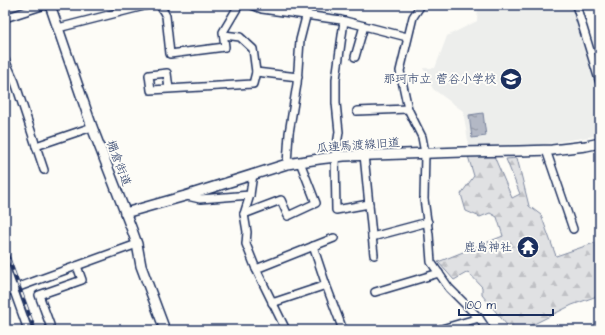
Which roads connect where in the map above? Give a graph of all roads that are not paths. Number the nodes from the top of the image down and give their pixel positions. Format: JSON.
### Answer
{"nodes":[{"id":1,"x":45,"y":5,"type":"edge"},
{"id":2,"x":50,"y":5,"type":"edge"},
{"id":3,"x":148,"y":5,"type":"edge"},
{"id":4,"x":160,"y":5,"type":"edge"},
{"id":5,"x":239,"y":5,"type":"edge"},
{"id":6,"x":252,"y":5,"type":"edge"},
{"id":7,"x":309,"y":5,"type":"edge"},
{"id":8,"x":421,"y":5,"type":"edge"},
{"id":9,"x":576,"y":5,"type":"edge"},
{"id":10,"x":307,"y":16,"type":"junction"},
{"id":11,"x":5,"y":18,"type":"edge"},
{"id":12,"x":344,"y":21,"type":"junction"},
{"id":13,"x":364,"y":26,"type":"junction"},
{"id":14,"x":58,"y":28,"type":"junction"},
{"id":15,"x":224,"y":35,"type":"junction"},
{"id":16,"x":407,"y":37,"type":"junction"},
{"id":17,"x":355,"y":57,"type":"dead end"},
{"id":18,"x":5,"y":60,"type":"edge"},
{"id":19,"x":256,"y":72,"type":"junction"},
{"id":20,"x":298,"y":77,"type":"junction"},
{"id":21,"x":600,"y":83,"type":"edge"},
{"id":22,"x":169,"y":89,"type":"dead end"},
{"id":23,"x":408,"y":108,"type":"junction"},
{"id":24,"x":357,"y":111,"type":"dead end"},
{"id":25,"x":92,"y":127,"type":"junction"},
{"id":26,"x":600,"y":143,"type":"edge"},
{"id":27,"x":36,"y":146,"type":"junction"},
{"id":28,"x":546,"y":150,"type":"junction"},
{"id":29,"x":424,"y":153,"type":"junction"},
{"id":30,"x":364,"y":155,"type":"junction"},
{"id":31,"x":335,"y":157,"type":"junction"},
{"id":32,"x":300,"y":162,"type":"junction"},
{"id":33,"x":287,"y":164,"type":"junction"},
{"id":34,"x":44,"y":170,"type":"dead end"},
{"id":35,"x":253,"y":174,"type":"junction"},
{"id":36,"x":250,"y":195,"type":"junction"},
{"id":37,"x":185,"y":196,"type":"junction"},
{"id":38,"x":369,"y":204,"type":"junction"},
{"id":39,"x":125,"y":212,"type":"junction"},
{"id":40,"x":244,"y":214,"type":"junction"},
{"id":41,"x":428,"y":222,"type":"junction"},
{"id":42,"x":573,"y":229,"type":"dead end"},
{"id":43,"x":372,"y":237,"type":"junction"},
{"id":44,"x":334,"y":238,"type":"dead end"},
{"id":45,"x":137,"y":244,"type":"junction"},
{"id":46,"x":312,"y":246,"type":"junction"},
{"id":47,"x":374,"y":255,"type":"dead end"},
{"id":48,"x":5,"y":266,"type":"edge"},
{"id":49,"x":77,"y":266,"type":"junction"},
{"id":50,"x":256,"y":268,"type":"junction"},
{"id":51,"x":438,"y":273,"type":"junction"},
{"id":52,"x":326,"y":285,"type":"junction"},
{"id":53,"x":13,"y":288,"type":"junction"},
{"id":54,"x":5,"y":292,"type":"edge"},
{"id":55,"x":375,"y":292,"type":"dead end"},
{"id":56,"x":272,"y":303,"type":"junction"},
{"id":57,"x":479,"y":318,"type":"junction"},
{"id":58,"x":50,"y":325,"type":"dead end"},
{"id":59,"x":28,"y":330,"type":"edge"},
{"id":60,"x":165,"y":330,"type":"edge"},
{"id":61,"x":286,"y":330,"type":"edge"},
{"id":62,"x":343,"y":330,"type":"edge"},
{"id":63,"x":438,"y":330,"type":"edge"},
{"id":64,"x":487,"y":330,"type":"edge"}],
"edges":[{"from":1,"to":11,"type":"street"},
{"from":2,"to":14,"type":"street","name":"棚倉街道"},
{"from":3,"to":14,"type":"street"},
{"from":4,"to":15,"type":"street"},
{"from":5,"to":15,"type":"street"},
{"from":6,"to":10,"type":"street"},
{"from":7,"to":10,"type":"street"},
{"from":8,"to":16,"type":"street"},
{"from":9,"to":21,"type":"street"},
{"from":10,"to":12,"type":"street"},
{"from":10,"to":20,"type":"street"},
{"from":12,"to":13,"type":"street"},
{"from":12,"to":31,"type":"street"},
{"from":13,"to":16,"type":"street"},
{"from":13,"to":17,"type":"street"},
{"from":14,"to":25,"type":"street","name":"棚倉街道"},
{"from":15,"to":19,"type":"street"},
{"from":16,"to":23,"type":"street"},
{"from":18,"to":27,"type":"street"},
{"from":19,"to":20,"type":"street"},
{"from":19,"to":22,"type":"street"},
{"from":20,"to":33,"type":"street"},
{"from":23,"to":24,"type":"street"},
{"from":23,"to":29,"type":"street"},
{"from":25,"to":27,"type":"street"},
{"from":25,"to":39,"type":"street","name":"棚倉街道"},
{"from":26,"to":28,"type":"street","name":"瓜連馬渡線旧道"},
{"from":27,"to":34,"type":"street"},
{"from":28,"to":29,"type":"street","name":"瓜連馬渡線旧道"},
{"from":28,"to":42,"type":"street"},
{"from":29,"to":30,"type":"street","name":"瓜連馬渡線旧道"},
{"from":29,"to":41,"type":"street"},
{"from":30,"to":31,"type":"street","name":"瓜連馬渡線旧道"},
{"from":30,"to":38,"type":"street"},
{"from":31,"to":32,"type":"street","name":"瓜連馬渡線旧道"},
{"from":31,"to":38,"type":"street"},
{"from":32,"to":33,"type":"street","name":"瓜連馬渡線旧道"},
{"from":32,"to":40,"type":"street"},
{"from":33,"to":35,"type":"street","name":"瓜連馬渡線旧道"},
{"from":35,"to":36,"type":"street"},
{"from":35,"to":37,"type":"street","name":"瓜連馬渡線旧道"},
{"from":36,"to":37,"type":"street"},
{"from":36,"to":40,"type":"street"},
{"from":37,"to":39,"type":"street","name":"瓜連馬渡線旧道"},
{"from":38,"to":43,"type":"street"},
{"from":39,"to":45,"type":"street","name":"棚倉街道"},
{"from":40,"to":50,"type":"street"},
{"from":41,"to":43,"type":"street"},
{"from":41,"to":51,"type":"street"},
{"from":43,"to":47,"type":"street"},
{"from":44,"to":46,"type":"street"},
{"from":45,"to":49,"type":"street"},
{"from":45,"to":60,"type":"street","name":"棚倉街道"},
{"from":46,"to":50,"type":"street"},
{"from":46,"to":52,"type":"street"},
{"from":48,"to":53,"type":"street"},
{"from":49,"to":53,"type":"street"},
{"from":49,"to":58,"type":"street"},
{"from":50,"to":56,"type":"street"},
{"from":51,"to":55,"type":"street"},
{"from":51,"to":57,"type":"street"},
{"from":52,"to":56,"type":"street"},
{"from":52,"to":62,"type":"street"},
{"from":53,"to":54,"type":"street"},
{"from":53,"to":59,"type":"street"},
{"from":56,"to":61,"type":"street"},
{"from":57,"to":63,"type":"street"},
{"from":57,"to":64,"type":"street"}]}
